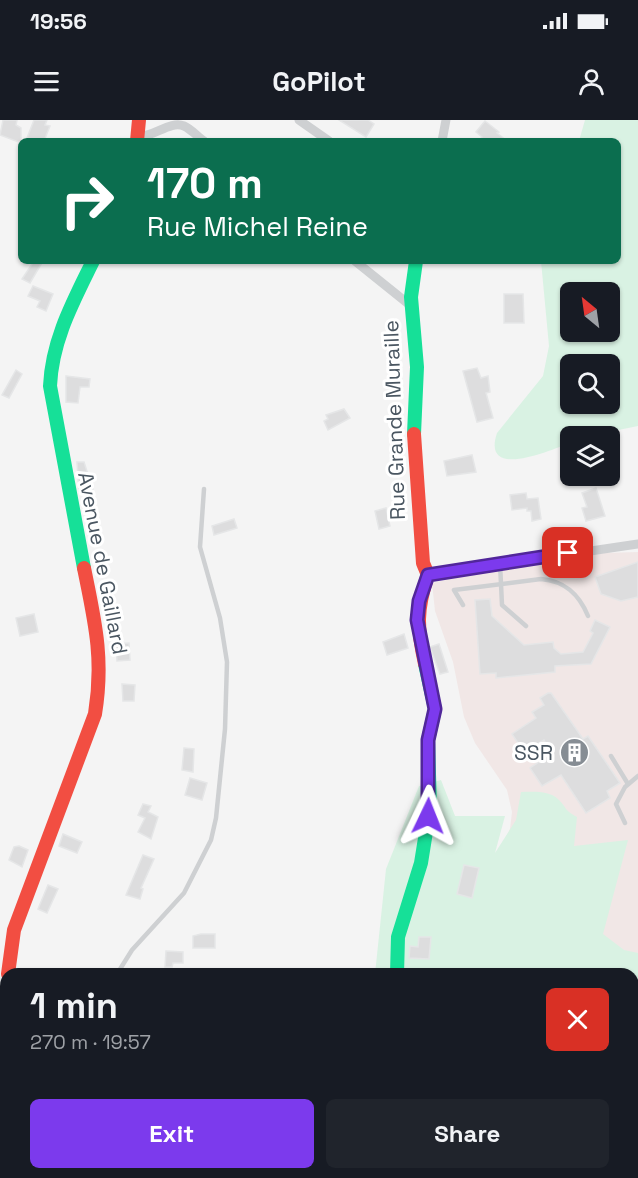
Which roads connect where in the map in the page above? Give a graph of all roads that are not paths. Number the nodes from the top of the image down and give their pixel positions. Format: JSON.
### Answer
{"nodes":[{"id":1,"x":139,"y":120,"type":"edge"},
{"id":2,"x":299,"y":120,"type":"edge"},
{"id":3,"x":446,"y":120,"type":"edge"},
{"id":4,"x":137,"y":138,"type":"edge"},
{"id":5,"x":144,"y":138,"type":"edge"},
{"id":6,"x":200,"y":138,"type":"edge"},
{"id":7,"x":325,"y":138,"type":"edge"},
{"id":8,"x":443,"y":138,"type":"edge"},
{"id":9,"x":92,"y":264,"type":"edge"},
{"id":10,"x":359,"y":264,"type":"edge"},
{"id":11,"x":416,"y":264,"type":"edge"},
{"id":12,"x":411,"y":306,"type":"junction"},
{"id":13,"x":204,"y":489,"type":"dead end"},
{"id":14,"x":638,"y":544,"type":"edge"},
{"id":15,"x":500,"y":563,"type":"junction"},
{"id":16,"x":428,"y":575,"type":"junction"},
{"id":17,"x":500,"y":585,"type":"junction"},
{"id":18,"x":463,"y":605,"type":"dead end"},
{"id":19,"x":588,"y":616,"type":"dead end"},
{"id":20,"x":526,"y":626,"type":"dead end"},
{"id":21,"x":611,"y":756,"type":"dead end"},
{"id":22,"x":638,"y":776,"type":"edge"},
{"id":23,"x":628,"y":784,"type":"junction"},
{"id":24,"x":625,"y":823,"type":"dead end"},
{"id":25,"x":9,"y":968,"type":"edge"},
{"id":26,"x":121,"y":968,"type":"edge"},
{"id":27,"x":397,"y":968,"type":"edge"}],
"edges":[{"from":1,"to":4,"type":"street"},
{"from":2,"to":7,"type":"street"},
{"from":3,"to":8,"type":"street"},
{"from":5,"to":6,"type":"street"},
{"from":9,"to":25,"type":"street","name":"Avenue de Gaillard"},
{"from":10,"to":12,"type":"street"},
{"from":11,"to":12,"type":"street","name":"Rue Grande Muraille"},
{"from":12,"to":16,"type":"street","name":"Rue Grande Muraille"},
{"from":13,"to":26,"type":"lane"},
{"from":14,"to":15,"type":"street"},
{"from":15,"to":16,"type":"street"},
{"from":15,"to":17,"type":"lane"},
{"from":16,"to":27,"type":"street"},
{"from":17,"to":18,"type":"lane"},
{"from":17,"to":19,"type":"lane"},
{"from":17,"to":20,"type":"lane"},
{"from":21,"to":23,"type":"lane"},
{"from":22,"to":23,"type":"lane"},
{"from":23,"to":24,"type":"lane"}]}
